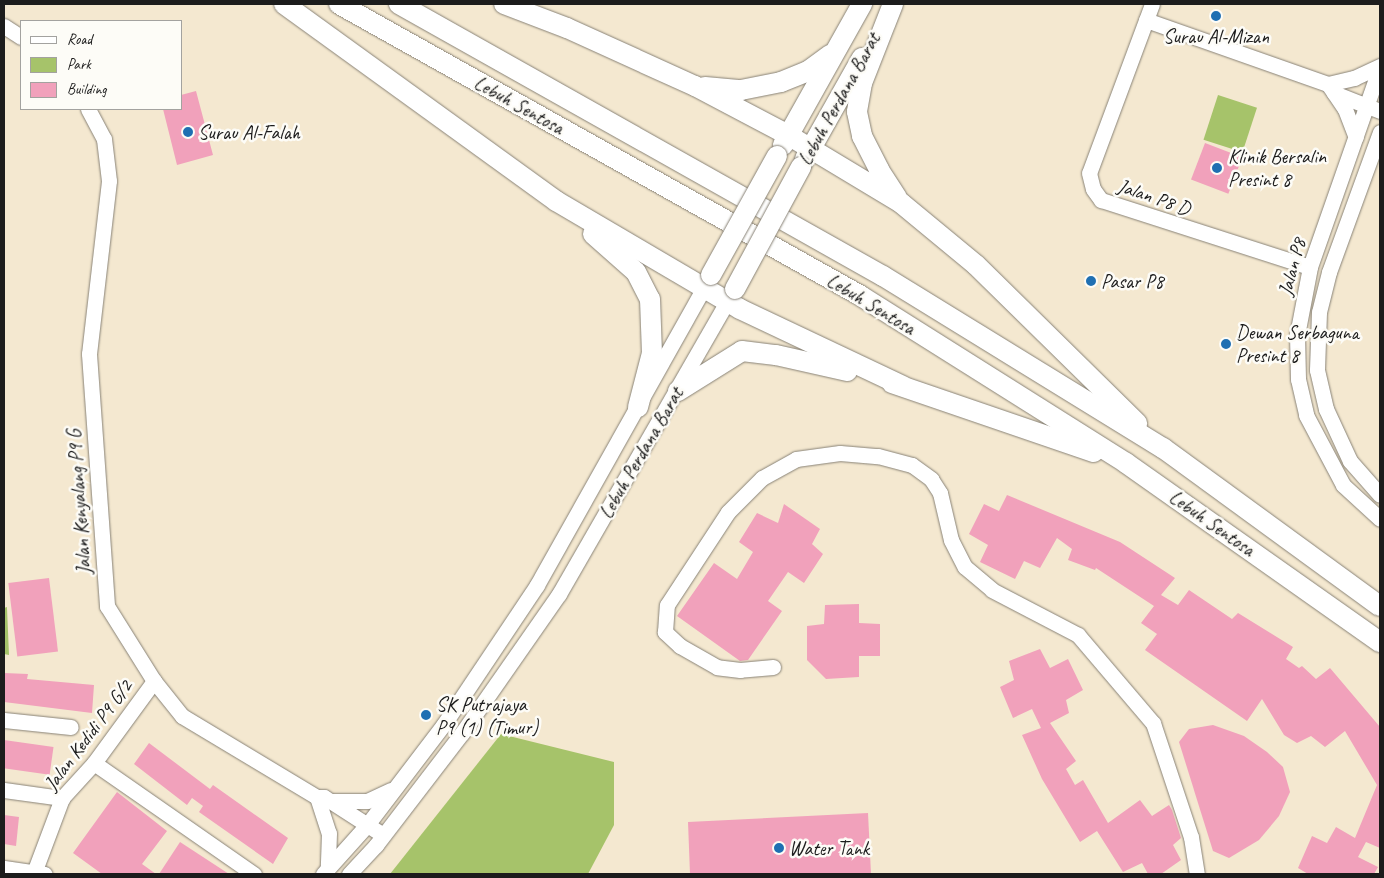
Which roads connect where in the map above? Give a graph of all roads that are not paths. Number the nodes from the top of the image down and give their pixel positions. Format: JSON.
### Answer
{"nodes":[{"id":1,"x":284,"y":4,"type":"edge"},
{"id":2,"x":339,"y":4,"type":"edge"},
{"id":3,"x":399,"y":4,"type":"edge"},
{"id":4,"x":504,"y":4,"type":"edge"},
{"id":5,"x":862,"y":4,"type":"edge"},
{"id":6,"x":892,"y":4,"type":"edge"},
{"id":7,"x":1152,"y":4,"type":"edge"},
{"id":8,"x":1146,"y":20,"type":"junction"},
{"id":9,"x":4,"y":26,"type":"edge"},
{"id":10,"x":20,"y":36,"type":"edge"},
{"id":11,"x":835,"y":52,"type":"junction"},
{"id":12,"x":1380,"y":67,"type":"edge"},
{"id":13,"x":695,"y":86,"type":"junction"},
{"id":14,"x":1334,"y":86,"type":"junction"},
{"id":15,"x":1375,"y":102,"type":"edge"},
{"id":16,"x":89,"y":110,"type":"edge"},
{"id":17,"x":1380,"y":132,"type":"edge"},
{"id":18,"x":788,"y":135,"type":"junction"},
{"id":19,"x":1356,"y":136,"type":"junction"},
{"id":20,"x":811,"y":148,"type":"junction"},
{"id":21,"x":556,"y":201,"type":"junction"},
{"id":22,"x":901,"y":203,"type":"junction"},
{"id":23,"x":1310,"y":267,"type":"junction"},
{"id":24,"x":707,"y":282,"type":"junction"},
{"id":25,"x":731,"y":295,"type":"junction"},
{"id":26,"x":903,"y":386,"type":"junction"},
{"id":27,"x":678,"y":391,"type":"junction"},
{"id":28,"x":638,"y":407,"type":"junction"},
{"id":29,"x":1163,"y":448,"type":"junction"},
{"id":30,"x":1126,"y":463,"type":"junction"},
{"id":31,"x":1380,"y":495,"type":"edge"},
{"id":32,"x":1380,"y":519,"type":"edge"},
{"id":33,"x":1380,"y":606,"type":"edge"},
{"id":34,"x":1380,"y":642,"type":"edge"},
{"id":35,"x":773,"y":667,"type":"dead end"},
{"id":36,"x":154,"y":681,"type":"junction"},
{"id":37,"x":4,"y":720,"type":"edge"},
{"id":38,"x":70,"y":727,"type":"dead end"},
{"id":39,"x":94,"y":763,"type":"junction"},
{"id":40,"x":395,"y":788,"type":"junction"},
{"id":41,"x":4,"y":790,"type":"edge"},
{"id":42,"x":62,"y":798,"type":"junction"},
{"id":43,"x":322,"y":800,"type":"junction"},
{"id":44,"x":364,"y":829,"type":"junction"},
{"id":45,"x":379,"y":840,"type":"junction"},
{"id":46,"x":4,"y":868,"type":"edge"},
{"id":47,"x":325,"y":871,"type":"edge"},
{"id":48,"x":40,"y":872,"type":"edge"},
{"id":49,"x":254,"y":874,"type":"edge"},
{"id":50,"x":349,"y":874,"type":"edge"},
{"id":51,"x":1197,"y":874,"type":"edge"}],
"edges":[{"from":1,"to":21,"type":"main road"},
{"from":2,"to":30,"type":"main road","name":"Lebuh Sentosa"},
{"from":3,"to":29,"type":"main road","name":"Lebuh Sentosa"},
{"from":4,"to":13,"type":"main road"},
{"from":5,"to":11,"type":"main road","name":"Lebuh Perdana Barat"},
{"from":6,"to":20,"type":"main road","name":"Lebuh Perdana Barat"},
{"from":6,"to":22,"type":"main road"},
{"from":7,"to":8,"type":"street","name":"Jalan P8 D"},
{"from":8,"to":14,"type":"street"},
{"from":8,"to":23,"type":"street","name":"Jalan P8 D"},
{"from":9,"to":10,"type":"street"},
{"from":11,"to":13,"type":"main road"},
{"from":11,"to":18,"type":"main road","name":"Lebuh Perdana Barat"},
{"from":12,"to":14,"type":"street"},
{"from":12,"to":15,"type":"street","name":"Jalan P8"},
{"from":13,"to":18,"type":"main road"},
{"from":14,"to":15,"type":"street"},
{"from":14,"to":19,"type":"street"},
{"from":15,"to":19,"type":"street","name":"Jalan P8"},
{"from":16,"to":36,"type":"street","name":"Jalan Kenyalang P9 G"},
{"from":17,"to":31,"type":"street","name":"Jalan P8"},
{"from":18,"to":20,"type":"main road"},
{"from":18,"to":24,"type":"main road","name":"Lebuh Perdana Barat","bridge":true},
{"from":19,"to":23,"type":"street","name":"Jalan P8"},
{"from":20,"to":22,"type":"main road"},
{"from":20,"to":25,"type":"main road","name":"Lebuh Perdana Barat","bridge":true},
{"from":21,"to":24,"type":"main road"},
{"from":21,"to":28,"type":"main road"},
{"from":22,"to":29,"type":"main road"},
{"from":23,"to":32,"type":"street","name":"Jalan P8"},
{"from":24,"to":25,"type":"main road"},
{"from":24,"to":28,"type":"street","name":"Lebuh Perdana Barat"},
{"from":25,"to":26,"type":"main road"},
{"from":25,"to":27,"type":"street","name":"Lebuh Perdana Barat"},
{"from":26,"to":27,"type":"main road"},
{"from":26,"to":30,"type":"main road"},
{"from":27,"to":45,"type":"street","name":"Lebuh Perdana Barat"},
{"from":28,"to":40,"type":"street","name":"Lebuh Perdana Barat"},
{"from":29,"to":33,"type":"main road","name":"Lebuh Sentosa"},
{"from":30,"to":34,"type":"main road","name":"Lebuh Sentosa"},
{"from":35,"to":51,"type":"street"},
{"from":36,"to":39,"type":"street","name":"Jalan Kedidi P9 G/2"},
{"from":36,"to":43,"type":"street","name":"Jalan Kenyalang P9 G"},
{"from":37,"to":38,"type":"street"},
{"from":39,"to":42,"type":"street","name":"Jalan Kedidi P9 G/2"},
{"from":39,"to":49,"type":"street"},
{"from":40,"to":43,"type":"street"},
{"from":40,"to":44,"type":"street","name":"Lebuh Perdana Barat"},
{"from":41,"to":42,"type":"street"},
{"from":42,"to":48,"type":"street","name":"Jalan Kedidi P9 G/2"},
{"from":43,"to":44,"type":"street","name":"Jalan Kenyalang P9 G"},
{"from":43,"to":47,"type":"street"},
{"from":44,"to":45,"type":"street","name":"Jalan Kenyalang P9 G"},
{"from":44,"to":47,"type":"street","name":"Lebuh Perdana Barat"},
{"from":45,"to":50,"type":"street","name":"Lebuh Perdana Barat"},
{"from":46,"to":48,"type":"street"}]}
